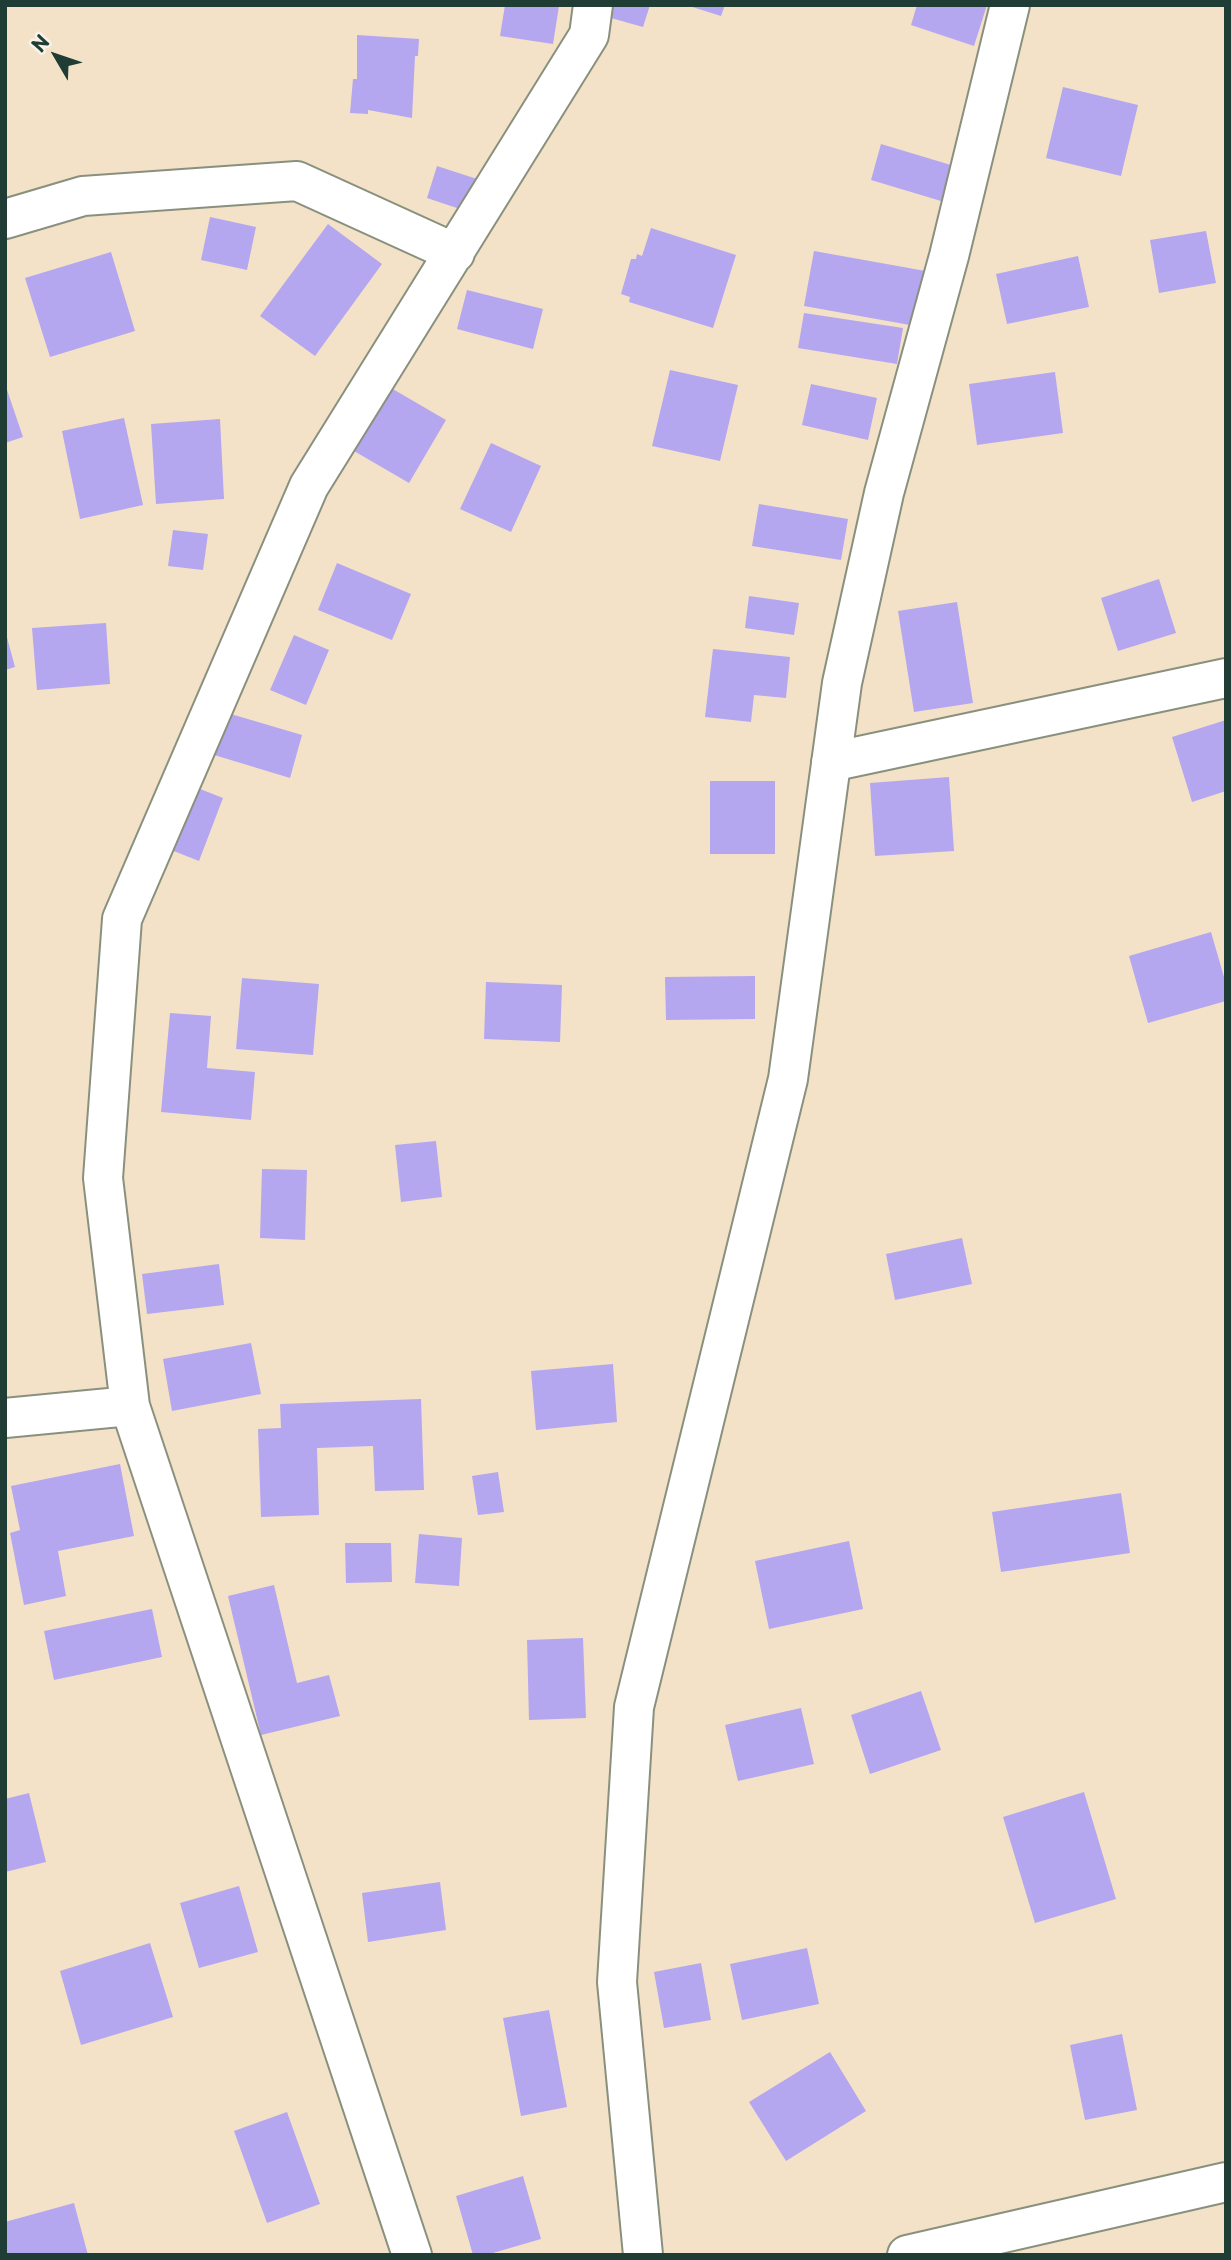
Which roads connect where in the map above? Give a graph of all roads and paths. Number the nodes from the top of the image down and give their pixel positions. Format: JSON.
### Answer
{"nodes":[{"id":1,"x":593,"y":5,"type":"edge"},
{"id":2,"x":1010,"y":5,"type":"edge"},
{"id":3,"x":5,"y":219,"type":"edge"},
{"id":4,"x":454,"y":253,"type":"junction"},
{"id":5,"x":1226,"y":678,"type":"edge"},
{"id":6,"x":831,"y":762,"type":"junction"},
{"id":7,"x":130,"y":1406,"type":"junction"},
{"id":8,"x":5,"y":1418,"type":"edge"},
{"id":9,"x":1226,"y":2182,"type":"edge"},
{"id":10,"x":412,"y":2255,"type":"edge"},
{"id":11,"x":643,"y":2255,"type":"edge"},
{"id":12,"x":907,"y":2255,"type":"edge"}],
"edges":[{"from":1,"to":4,"type":"street"},
{"from":2,"to":6,"type":"street"},
{"from":3,"to":4,"type":"street"},
{"from":4,"to":7,"type":"street"},
{"from":5,"to":6,"type":"street"},
{"from":6,"to":11,"type":"street"},
{"from":7,"to":8,"type":"street"},
{"from":7,"to":10,"type":"street"},
{"from":9,"to":12,"type":"street"}]}
